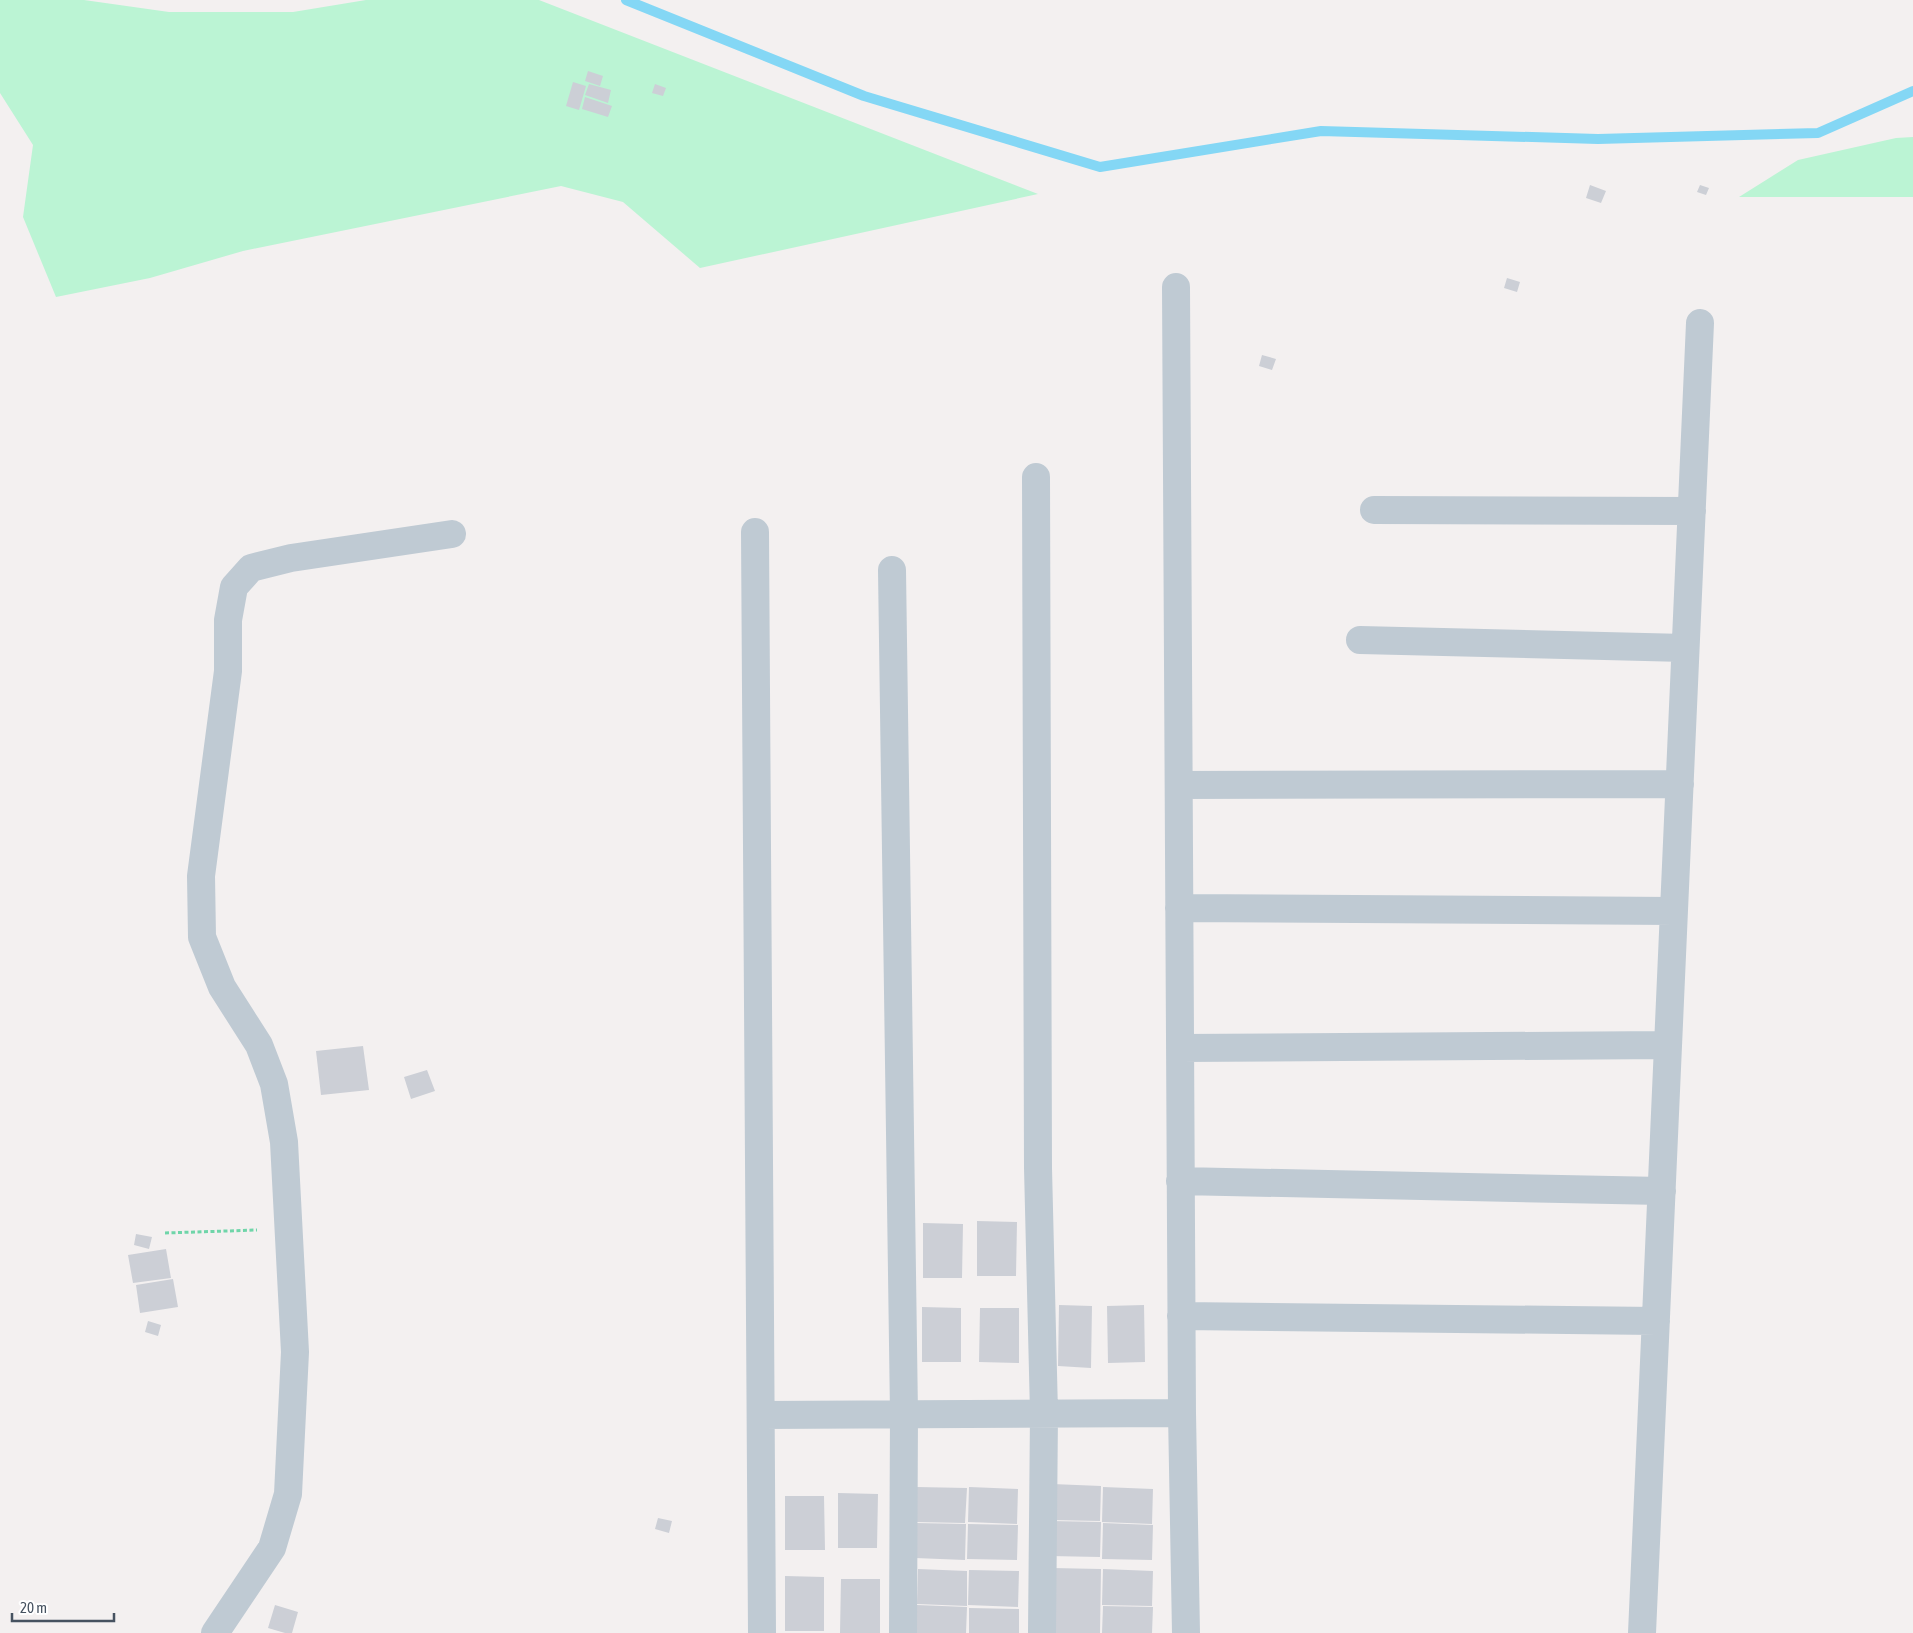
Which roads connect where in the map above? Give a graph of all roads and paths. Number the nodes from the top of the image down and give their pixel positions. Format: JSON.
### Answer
{"nodes":[{"id":1,"x":1176,"y":287,"type":"dead end"},
{"id":2,"x":1700,"y":323,"type":"dead end"},
{"id":3,"x":1036,"y":476,"type":"dead end"},
{"id":4,"x":1374,"y":510,"type":"dead end"},
{"id":5,"x":1692,"y":511,"type":"junction"},
{"id":6,"x":755,"y":532,"type":"dead end"},
{"id":7,"x":452,"y":534,"type":"dead end"},
{"id":8,"x":892,"y":570,"type":"dead end"},
{"id":9,"x":1360,"y":640,"type":"dead end"},
{"id":10,"x":1686,"y":648,"type":"junction"},
{"id":11,"x":1680,"y":784,"type":"junction"},
{"id":12,"x":1179,"y":785,"type":"junction"},
{"id":13,"x":1179,"y":908,"type":"junction"},
{"id":14,"x":1674,"y":911,"type":"junction"},
{"id":15,"x":1668,"y":1045,"type":"junction"},
{"id":16,"x":1180,"y":1048,"type":"junction"},
{"id":17,"x":1180,"y":1180,"type":"junction"},
{"id":18,"x":1662,"y":1191,"type":"junction"},
{"id":19,"x":289,"y":1228,"type":"junction"},
{"id":20,"x":165,"y":1233,"type":"dead end"},
{"id":21,"x":1182,"y":1316,"type":"junction"},
{"id":22,"x":1656,"y":1321,"type":"junction"},
{"id":23,"x":1044,"y":1413,"type":"junction"},
{"id":24,"x":1182,"y":1413,"type":"junction"},
{"id":25,"x":761,"y":1414,"type":"junction"},
{"id":26,"x":904,"y":1414,"type":"junction"},
{"id":27,"x":215,"y":1633,"type":"edge"},
{"id":28,"x":762,"y":1633,"type":"edge"},
{"id":29,"x":903,"y":1633,"type":"edge"},
{"id":30,"x":1042,"y":1633,"type":"edge"},
{"id":31,"x":1186,"y":1633,"type":"edge"},
{"id":32,"x":1642,"y":1633,"type":"edge"}],
"edges":[{"from":1,"to":12,"type":"street"},
{"from":2,"to":5,"type":"street"},
{"from":3,"to":23,"type":"street"},
{"from":4,"to":5,"type":"street"},
{"from":5,"to":10,"type":"street"},
{"from":6,"to":25,"type":"street"},
{"from":7,"to":19,"type":"street"},
{"from":8,"to":26,"type":"street"},
{"from":9,"to":10,"type":"street"},
{"from":10,"to":11,"type":"street"},
{"from":11,"to":12,"type":"street"},
{"from":11,"to":14,"type":"street"},
{"from":12,"to":13,"type":"street"},
{"from":13,"to":14,"type":"street"},
{"from":13,"to":16,"type":"street"},
{"from":14,"to":15,"type":"street"},
{"from":15,"to":16,"type":"street"},
{"from":15,"to":18,"type":"street"},
{"from":16,"to":17,"type":"street"},
{"from":17,"to":18,"type":"street"},
{"from":17,"to":21,"type":"street"},
{"from":18,"to":22,"type":"street"},
{"from":19,"to":20,"type":"path"},
{"from":19,"to":27,"type":"street"},
{"from":21,"to":22,"type":"street"},
{"from":21,"to":24,"type":"street"},
{"from":22,"to":32,"type":"street"},
{"from":23,"to":24,"type":"street"},
{"from":23,"to":26,"type":"street"},
{"from":23,"to":30,"type":"street"},
{"from":24,"to":31,"type":"street"},
{"from":25,"to":26,"type":"street"},
{"from":25,"to":28,"type":"street"},
{"from":26,"to":29,"type":"street"}]}
